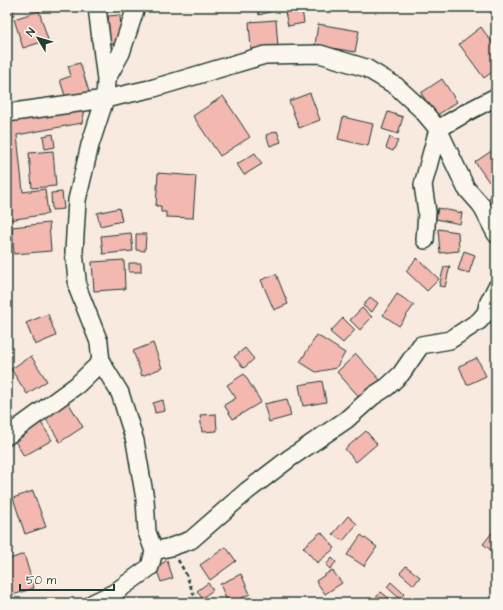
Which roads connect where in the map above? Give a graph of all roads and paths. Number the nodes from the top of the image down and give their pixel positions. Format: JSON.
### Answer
{"nodes":[{"id":1,"x":97,"y":7,"type":"edge"},
{"id":2,"x":136,"y":7,"type":"edge"},
{"id":3,"x":106,"y":80,"type":"junction"},
{"id":4,"x":496,"y":97,"type":"edge"},
{"id":5,"x":105,"y":99,"type":"junction"},
{"id":6,"x":7,"y":113,"type":"edge"},
{"id":7,"x":438,"y":129,"type":"junction"},
{"id":8,"x":496,"y":234,"type":"edge"},
{"id":9,"x":425,"y":240,"type":"dead end"},
{"id":10,"x":496,"y":288,"type":"edge"},
{"id":11,"x":101,"y":362,"type":"junction"},
{"id":12,"x":7,"y":436,"type":"edge"},
{"id":13,"x":171,"y":547,"type":"junction"},
{"id":14,"x":154,"y":550,"type":"junction"},
{"id":15,"x":93,"y":603,"type":"edge"},
{"id":16,"x":197,"y":603,"type":"edge"}],
"edges":[{"from":1,"to":3,"type":"street"},
{"from":2,"to":3,"type":"street"},
{"from":3,"to":5,"type":"street"},
{"from":4,"to":7,"type":"street"},
{"from":5,"to":6,"type":"street"},
{"from":5,"to":7,"type":"street"},
{"from":5,"to":11,"type":"street"},
{"from":7,"to":8,"type":"street"},
{"from":7,"to":9,"type":"street"},
{"from":10,"to":13,"type":"street"},
{"from":11,"to":12,"type":"street"},
{"from":11,"to":14,"type":"street"},
{"from":13,"to":14,"type":"street"},
{"from":13,"to":16,"type":"path"},
{"from":14,"to":15,"type":"street"}]}
